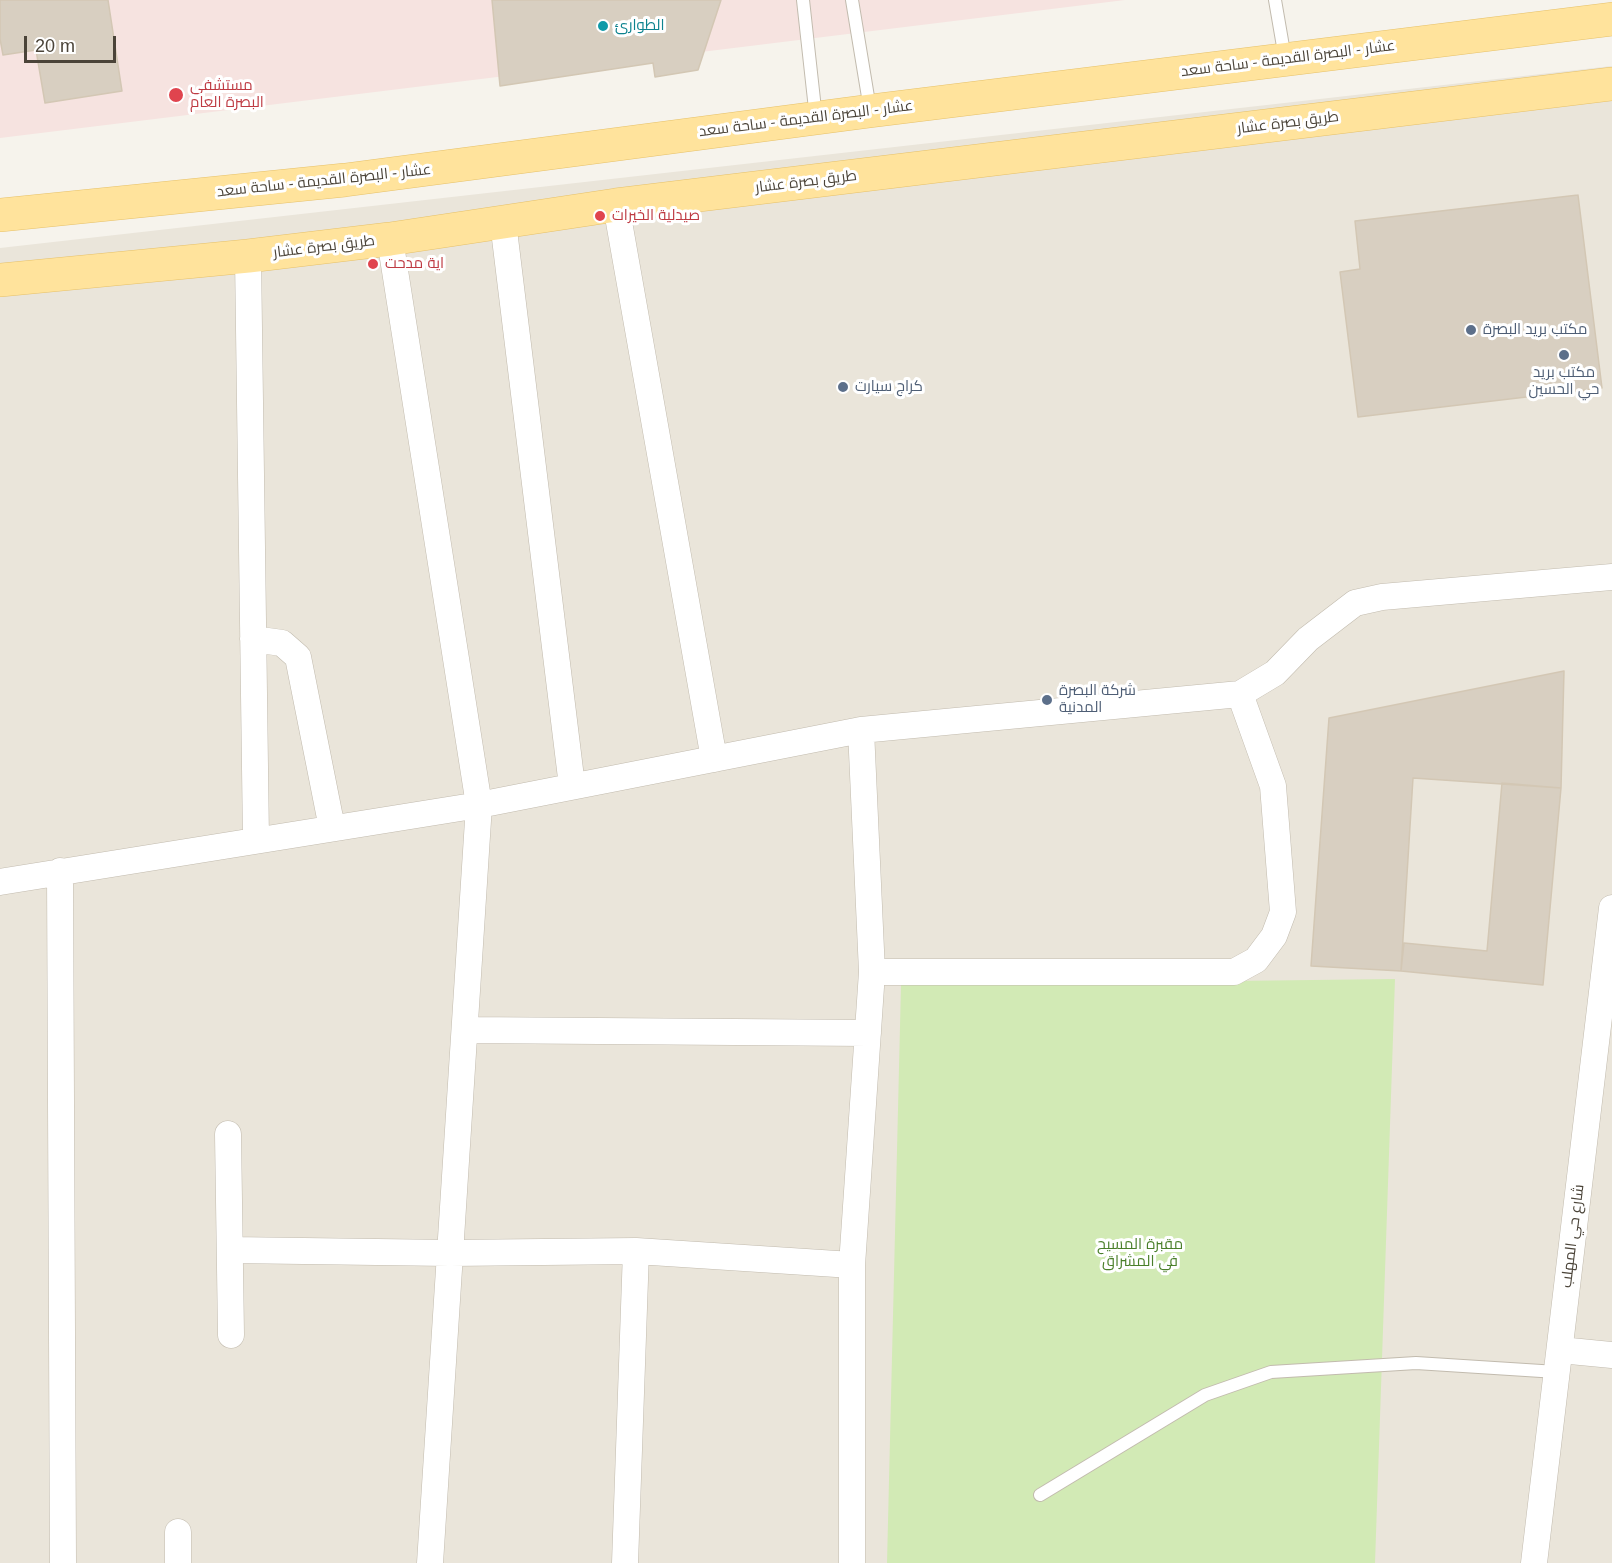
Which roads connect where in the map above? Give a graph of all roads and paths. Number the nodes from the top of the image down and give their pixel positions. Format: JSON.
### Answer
{"nodes":[{"id":1,"x":803,"y":0,"type":"edge"},
{"id":2,"x":852,"y":0,"type":"edge"},
{"id":3,"x":1275,"y":0,"type":"edge"},
{"id":4,"x":1612,"y":19,"type":"edge"},
{"id":5,"x":1286,"y":60,"type":"junction"},
{"id":6,"x":1612,"y":84,"type":"edge"},
{"id":7,"x":870,"y":111,"type":"junction"},
{"id":8,"x":816,"y":118,"type":"junction"},
{"id":9,"x":616,"y":205,"type":"junction"},
{"id":10,"x":2,"y":212,"type":"edge"},
{"id":11,"x":504,"y":222,"type":"junction"},
{"id":12,"x":390,"y":239,"type":"junction"},
{"id":13,"x":248,"y":256,"type":"junction"},
{"id":14,"x":0,"y":280,"type":"edge"},
{"id":15,"x":1612,"y":578,"type":"edge"},
{"id":16,"x":253,"y":639,"type":"junction"},
{"id":17,"x":1240,"y":694,"type":"junction"},
{"id":18,"x":861,"y":730,"type":"junction"},
{"id":19,"x":714,"y":759,"type":"junction"},
{"id":20,"x":572,"y":786,"type":"junction"},
{"id":21,"x":479,"y":805,"type":"junction"},
{"id":22,"x":332,"y":828,"type":"junction"},
{"id":23,"x":256,"y":840,"type":"junction"},
{"id":24,"x":60,"y":871,"type":"junction"},
{"id":25,"x":0,"y":882,"type":"edge"},
{"id":26,"x":1612,"y":908,"type":"edge"},
{"id":27,"x":872,"y":972,"type":"junction"},
{"id":28,"x":465,"y":1030,"type":"junction"},
{"id":29,"x":868,"y":1032,"type":"junction"},
{"id":30,"x":228,"y":1134,"type":"dead end"},
{"id":31,"x":230,"y":1250,"type":"junction"},
{"id":32,"x":636,"y":1251,"type":"junction"},
{"id":33,"x":450,"y":1253,"type":"junction"},
{"id":34,"x":852,"y":1265,"type":"junction"},
{"id":35,"x":231,"y":1335,"type":"dead end"},
{"id":36,"x":1612,"y":1355,"type":"edge"},
{"id":37,"x":1558,"y":1361,"type":"junction"},
{"id":38,"x":1040,"y":1495,"type":"dead end"},
{"id":39,"x":178,"y":1532,"type":"dead end"},
{"id":40,"x":63,"y":1563,"type":"edge"},
{"id":41,"x":178,"y":1563,"type":"edge"},
{"id":42,"x":430,"y":1563,"type":"edge"},
{"id":43,"x":625,"y":1563,"type":"edge"},
{"id":44,"x":852,"y":1563,"type":"edge"},
{"id":45,"x":1534,"y":1563,"type":"edge"}],
"edges":[{"from":1,"to":8,"type":"lane"},
{"from":2,"to":7,"type":"lane"},
{"from":3,"to":5,"type":"lane"},
{"from":4,"to":5,"type":"main road","name":"عشار - البصرة القديمة - ساحة سعد"},
{"from":5,"to":7,"type":"main road","name":"عشار - البصرة القديمة - ساحة سعد"},
{"from":6,"to":9,"type":"main road","name":"طريق بصرة عشار"},
{"from":7,"to":8,"type":"main road","name":"عشار - البصرة القديمة - ساحة سعد"},
{"from":8,"to":10,"type":"main road","name":"عشار - البصرة القديمة - ساحة سعد"},
{"from":9,"to":11,"type":"main road","name":"طريق بصرة عشار"},
{"from":9,"to":19,"type":"street"},
{"from":11,"to":12,"type":"main road","name":"طريق بصرة عشار"},
{"from":11,"to":20,"type":"street"},
{"from":12,"to":13,"type":"main road","name":"طريق بصرة عشار"},
{"from":12,"to":21,"type":"street"},
{"from":13,"to":14,"type":"main road","name":"طريق بصرة عشار"},
{"from":13,"to":16,"type":"street"},
{"from":15,"to":17,"type":"street"},
{"from":16,"to":22,"type":"street"},
{"from":16,"to":23,"type":"street"},
{"from":17,"to":18,"type":"street"},
{"from":17,"to":27,"type":"street"},
{"from":18,"to":19,"type":"street"},
{"from":18,"to":27,"type":"street"},
{"from":19,"to":20,"type":"street"},
{"from":20,"to":21,"type":"street"},
{"from":21,"to":22,"type":"street"},
{"from":21,"to":28,"type":"street"},
{"from":22,"to":23,"type":"street"},
{"from":23,"to":24,"type":"street"},
{"from":24,"to":25,"type":"street"},
{"from":24,"to":40,"type":"street"},
{"from":26,"to":37,"type":"street","name":"شارع حي المهلب"},
{"from":27,"to":29,"type":"street"},
{"from":28,"to":29,"type":"street"},
{"from":28,"to":33,"type":"street"},
{"from":29,"to":34,"type":"street"},
{"from":30,"to":31,"type":"street"},
{"from":31,"to":33,"type":"street"},
{"from":31,"to":35,"type":"street"},
{"from":32,"to":33,"type":"street"},
{"from":32,"to":34,"type":"street"},
{"from":32,"to":43,"type":"street"},
{"from":33,"to":42,"type":"street"},
{"from":34,"to":44,"type":"street"},
{"from":36,"to":37,"type":"street"},
{"from":37,"to":38,"type":"lane"},
{"from":37,"to":45,"type":"street","name":"شارع حي المهلب"},
{"from":39,"to":41,"type":"street"}]}
